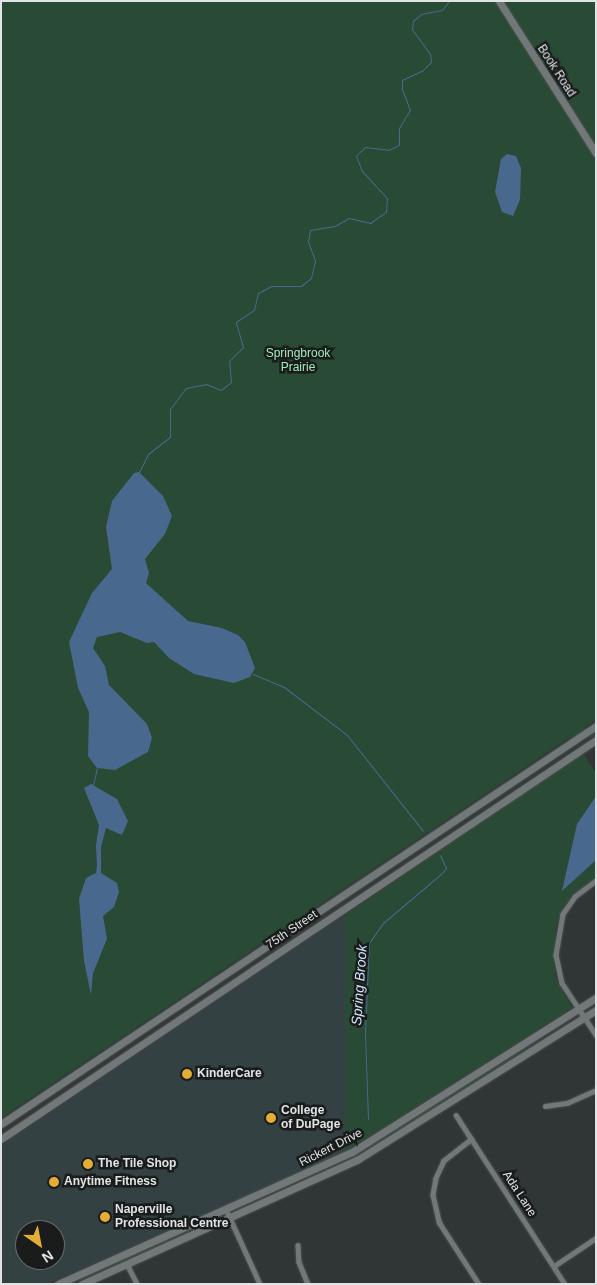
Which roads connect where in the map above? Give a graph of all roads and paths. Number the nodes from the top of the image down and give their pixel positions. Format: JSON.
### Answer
{"nodes":[{"id":1,"x":499,"y":1,"type":"edge"},
{"id":2,"x":596,"y":153,"type":"edge"},
{"id":3,"x":596,"y":726,"type":"edge"},
{"id":4,"x":596,"y":740,"type":"edge"},
{"id":5,"x":594,"y":882,"type":"edge"},
{"id":6,"x":596,"y":890,"type":"edge"},
{"id":7,"x":596,"y":998,"type":"edge"},
{"id":8,"x":578,"y":1009,"type":"junction"},
{"id":9,"x":596,"y":1010,"type":"edge"},
{"id":10,"x":584,"y":1017,"type":"junction"},
{"id":11,"x":596,"y":1035,"type":"edge"},
{"id":12,"x":596,"y":1090,"type":"edge"},
{"id":13,"x":545,"y":1106,"type":"dead end"},
{"id":14,"x":456,"y":1115,"type":"dead end"},
{"id":15,"x":1,"y":1124,"type":"edge"},
{"id":16,"x":1,"y":1139,"type":"edge"},
{"id":17,"x":472,"y":1139,"type":"junction"},
{"id":18,"x":226,"y":1208,"type":"junction"},
{"id":19,"x":231,"y":1218,"type":"junction"},
{"id":20,"x":596,"y":1238,"type":"edge"},
{"id":21,"x":298,"y":1245,"type":"dead end"},
{"id":22,"x":127,"y":1264,"type":"junction"},
{"id":23,"x":554,"y":1266,"type":"junction"},
{"id":24,"x":58,"y":1284,"type":"edge"},
{"id":25,"x":82,"y":1284,"type":"edge"},
{"id":26,"x":137,"y":1284,"type":"edge"},
{"id":27,"x":260,"y":1284,"type":"edge"},
{"id":28,"x":308,"y":1284,"type":"edge"},
{"id":29,"x":479,"y":1284,"type":"edge"},
{"id":30,"x":565,"y":1284,"type":"edge"}],
"edges":[{"from":1,"to":2,"type":"main road","name":"Book Road"},
{"from":3,"to":15,"type":"main road","name":"75th Street"},
{"from":4,"to":16,"type":"main road","name":"75th Street"},
{"from":5,"to":6,"type":"street"},
{"from":5,"to":8,"type":"street"},
{"from":7,"to":8,"type":"main road","name":"Rickert Drive"},
{"from":8,"to":10,"type":"street"},
{"from":8,"to":18,"type":"main road","name":"Rickert Drive"},
{"from":9,"to":10,"type":"main road","name":"Rickert Drive"},
{"from":10,"to":11,"type":"street"},
{"from":10,"to":19,"type":"main road","name":"Rickert Drive"},
{"from":12,"to":13,"type":"street"},
{"from":14,"to":17,"type":"street","name":"Ada Lane"},
{"from":17,"to":23,"type":"street","name":"Ada Lane"},
{"from":17,"to":29,"type":"street"},
{"from":18,"to":19,"type":"street"},
{"from":18,"to":24,"type":"main road","name":"Rickert Drive"},
{"from":19,"to":22,"type":"main road","name":"Rickert Drive"},
{"from":19,"to":27,"type":"street"},
{"from":20,"to":23,"type":"street"},
{"from":21,"to":28,"type":"street"},
{"from":22,"to":25,"type":"main road","name":"Rickert Drive"},
{"from":22,"to":26,"type":"street"},
{"from":23,"to":30,"type":"street","name":"Ada Lane"}]}
